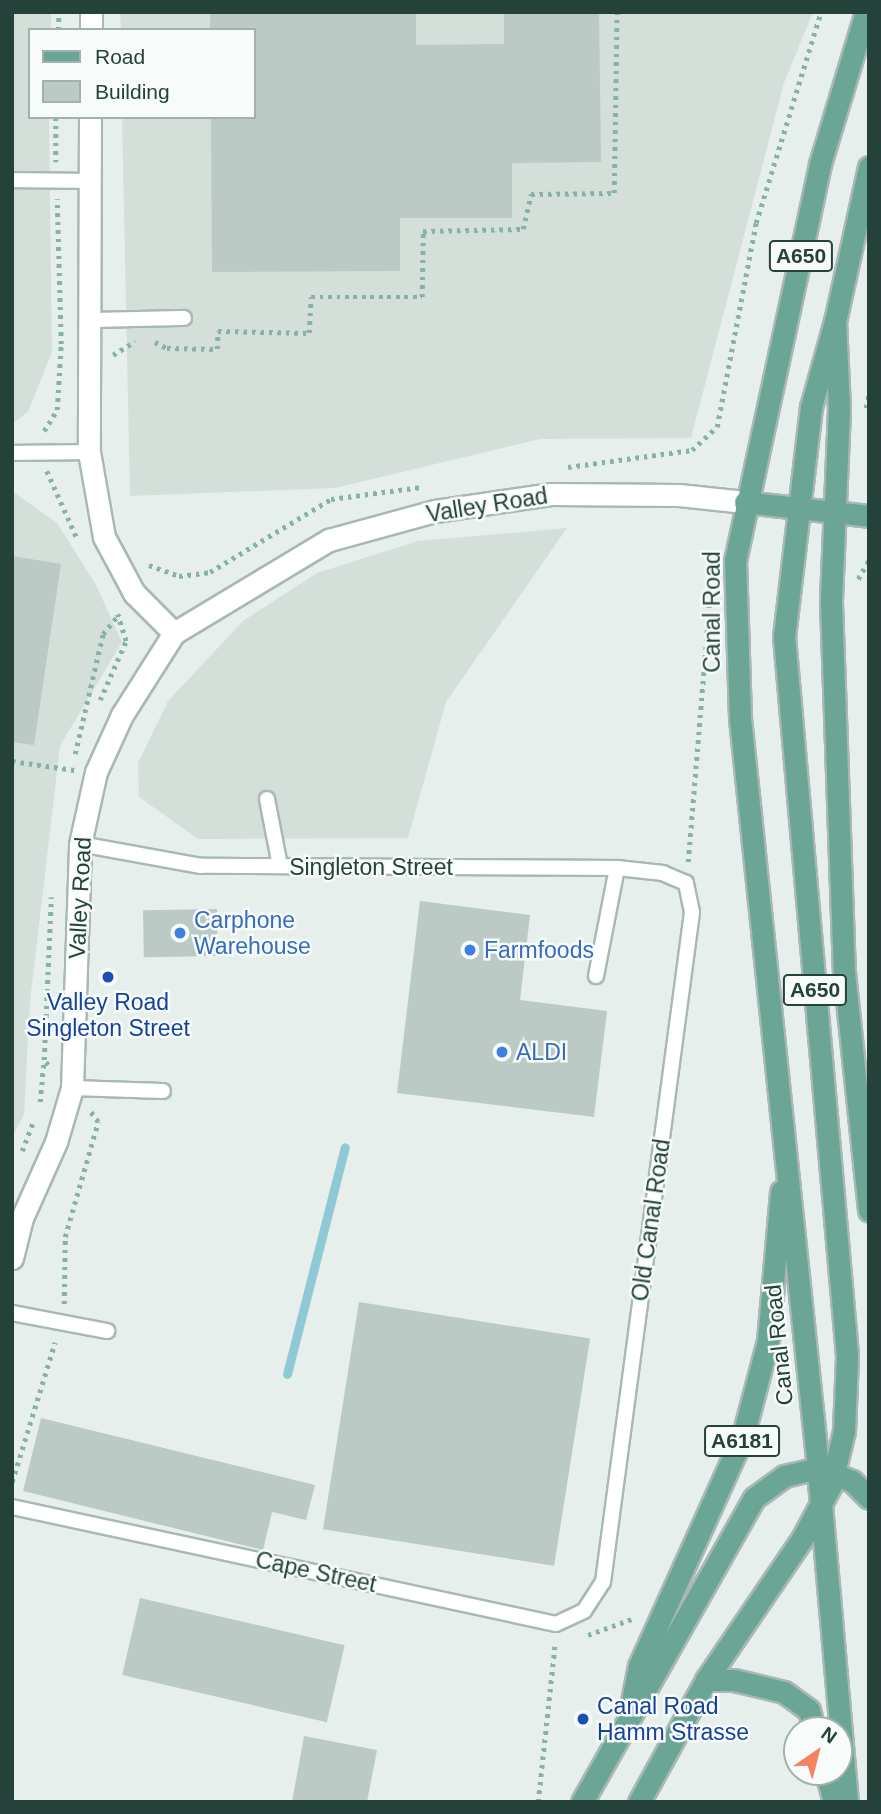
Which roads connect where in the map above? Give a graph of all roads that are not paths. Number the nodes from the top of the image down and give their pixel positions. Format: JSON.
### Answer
{"nodes":[{"id":1,"x":866,"y":12,"type":"edge"},
{"id":2,"x":90,"y":119,"type":"edge"},
{"id":3,"x":869,"y":167,"type":"edge"},
{"id":4,"x":12,"y":180,"type":"edge"},
{"id":5,"x":89,"y":181,"type":"junction"},
{"id":6,"x":184,"y":318,"type":"dead end"},
{"id":7,"x":89,"y":320,"type":"junction"},
{"id":8,"x":835,"y":321,"type":"junction"},
{"id":9,"x":12,"y":453,"type":"edge"},
{"id":10,"x":89,"y":453,"type":"junction"},
{"id":11,"x":745,"y":502,"type":"junction"},
{"id":12,"x":799,"y":509,"type":"junction"},
{"id":13,"x":835,"y":515,"type":"junction"},
{"id":14,"x":869,"y":516,"type":"edge"},
{"id":15,"x":174,"y":633,"type":"junction"},
{"id":16,"x":267,"y":799,"type":"dead end"},
{"id":17,"x":80,"y":844,"type":"junction"},
{"id":18,"x":280,"y":866,"type":"junction"},
{"id":19,"x":617,"y":868,"type":"junction"},
{"id":20,"x":686,"y":883,"type":"joint"},
{"id":21,"x":596,"y":976,"type":"dead end"},
{"id":22,"x":72,"y":1088,"type":"junction"},
{"id":23,"x":163,"y":1091,"type":"dead end"},
{"id":24,"x":785,"y":1140,"type":"junction"},
{"id":25,"x":869,"y":1211,"type":"edge"},
{"id":26,"x":12,"y":1258,"type":"edge"},
{"id":27,"x":12,"y":1313,"type":"edge"},
{"id":28,"x":107,"y":1331,"type":"dead end"},
{"id":29,"x":826,"y":1470,"type":"junction"},
{"id":30,"x":869,"y":1498,"type":"edge"},
{"id":31,"x":821,"y":1504,"type":"junction"},
{"id":32,"x":12,"y":1507,"type":"edge"},
{"id":33,"x":556,"y":1624,"type":"joint"},
{"id":34,"x":706,"y":1680,"type":"junction"},
{"id":35,"x":810,"y":1716,"type":"edge"},
{"id":36,"x":628,"y":1722,"type":"junction"},
{"id":37,"x":582,"y":1802,"type":"edge"},
{"id":38,"x":639,"y":1802,"type":"edge"},
{"id":39,"x":847,"y":1802,"type":"edge"}],
"edges":[{"from":1,"to":11,"type":"main road","name":"Canal Road","number":"A650"},
{"from":2,"to":5,"type":"street"},
{"from":3,"to":8,"type":"main road","number":"A650"},
{"from":4,"to":5,"type":"lane"},
{"from":5,"to":7,"type":"street"},
{"from":6,"to":7,"type":"lane"},
{"from":7,"to":10,"type":"street"},
{"from":8,"to":12,"type":"main road","number":"A650"},
{"from":8,"to":13,"type":"main road","number":"A650"},
{"from":9,"to":10,"type":"lane"},
{"from":10,"to":15,"type":"street"},
{"from":11,"to":12,"type":"main road"},
{"from":11,"to":15,"type":"street","name":"Valley Road"},
{"from":11,"to":24,"type":"main road","name":"Canal Road","number":"A650"},
{"from":12,"to":13,"type":"main road"},
{"from":12,"to":29,"type":"main road","number":"A650"},
{"from":13,"to":14,"type":"main road"},
{"from":13,"to":25,"type":"main road","number":"A650"},
{"from":15,"to":17,"type":"street","name":"Valley Road"},
{"from":16,"to":18,"type":"lane"},
{"from":17,"to":18,"type":"lane","name":"Singleton Street"},
{"from":17,"to":22,"type":"street","name":"Valley Road"},
{"from":18,"to":19,"type":"lane","name":"Singleton Street"},
{"from":19,"to":20,"type":"lane","name":"Singleton Street"},
{"from":19,"to":21,"type":"lane"},
{"from":20,"to":33,"type":"lane","name":"Old Canal Road"},
{"from":22,"to":23,"type":"lane"},
{"from":22,"to":26,"type":"street","name":"Valley Road"},
{"from":24,"to":29,"type":"main road","name":"Canal Road","number":"A650"},
{"from":24,"to":36,"type":"main road","name":"Canal Road","number":"A6181"},
{"from":27,"to":28,"type":"lane"},
{"from":29,"to":30,"type":"main road"},
{"from":29,"to":31,"type":"main road","number":"A650"},
{"from":29,"to":36,"type":"main road","name":"Canal Road","number":"A6181"},
{"from":31,"to":34,"type":"main road"},
{"from":31,"to":39,"type":"main road","number":"A650"},
{"from":32,"to":33,"type":"lane","name":"Cape Street"},
{"from":34,"to":35,"type":"main road"},
{"from":34,"to":38,"type":"main road"},
{"from":36,"to":37,"type":"main road","name":"Canal Road","number":"A6181"}]}
